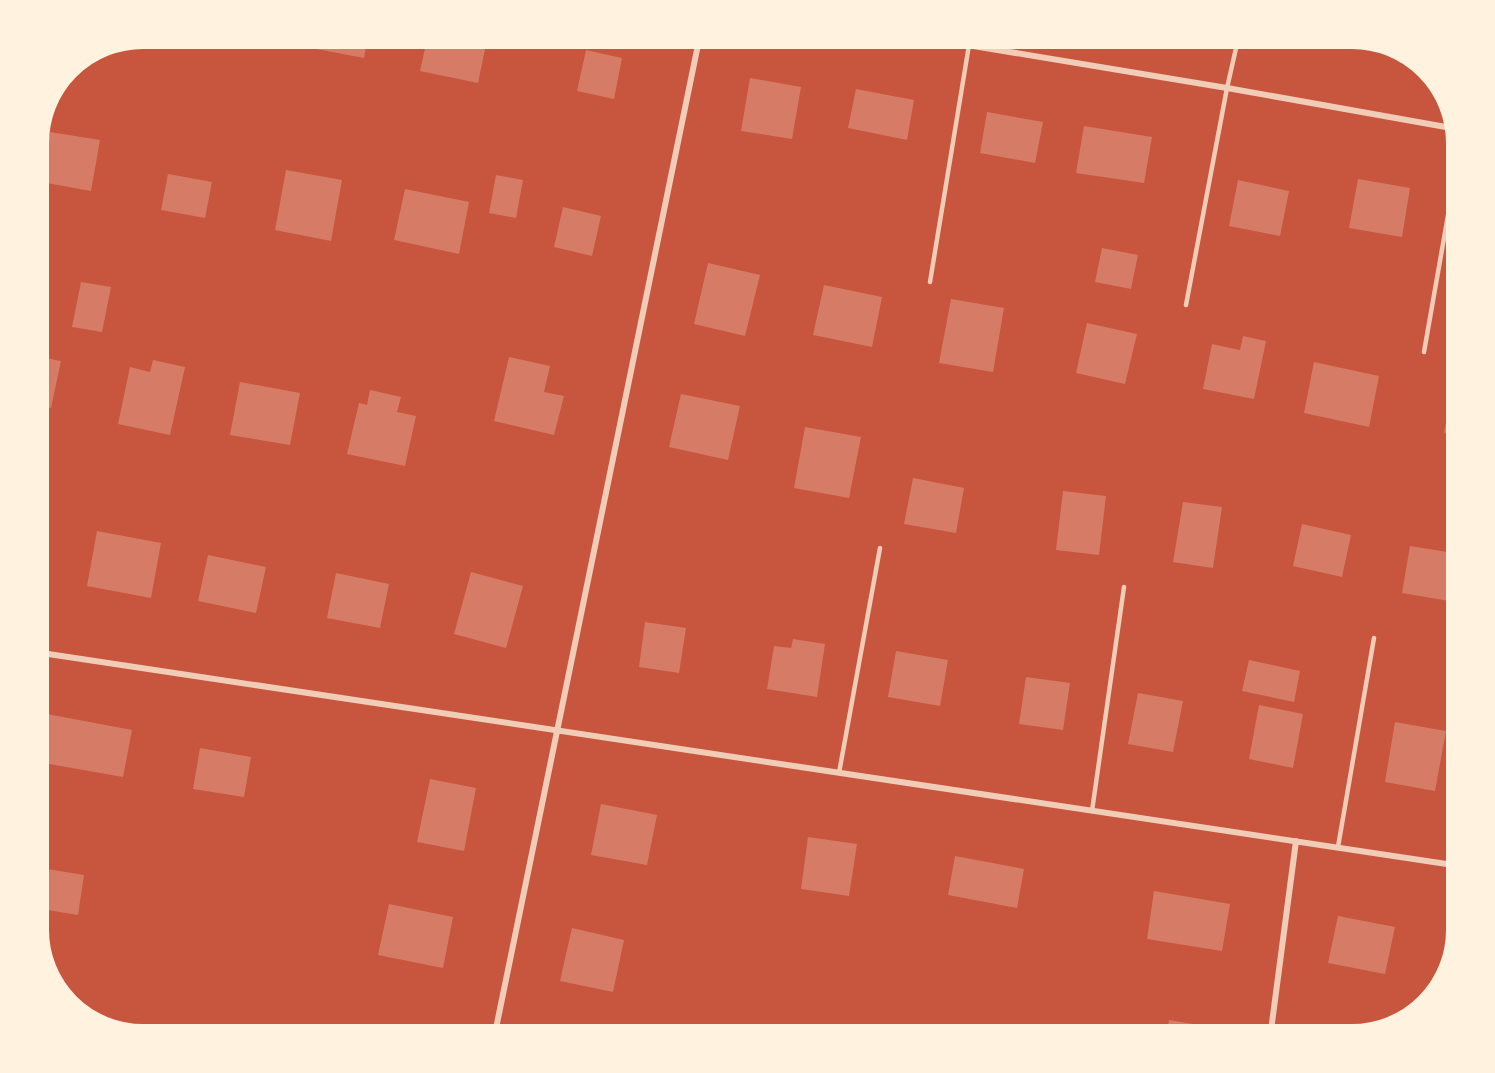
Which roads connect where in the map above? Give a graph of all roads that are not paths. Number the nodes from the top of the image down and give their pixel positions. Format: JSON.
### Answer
{"nodes":[{"id":1,"x":698,"y":45,"type":"edge"},
{"id":2,"x":969,"y":45,"type":"joint"},
{"id":3,"x":1237,"y":45,"type":"edge"},
{"id":4,"x":1227,"y":88,"type":"junction"},
{"id":5,"x":1448,"y":127,"type":"edge"},
{"id":6,"x":1450,"y":208,"type":"edge"},
{"id":7,"x":930,"y":282,"type":"dead end"},
{"id":8,"x":1186,"y":305,"type":"dead end"},
{"id":9,"x":1424,"y":352,"type":"dead end"},
{"id":10,"x":880,"y":548,"type":"dead end"},
{"id":11,"x":1124,"y":587,"type":"dead end"},
{"id":12,"x":1374,"y":638,"type":"dead end"},
{"id":13,"x":45,"y":654,"type":"edge"},
{"id":14,"x":558,"y":731,"type":"junction"},
{"id":15,"x":839,"y":773,"type":"junction"},
{"id":16,"x":1092,"y":811,"type":"junction"},
{"id":17,"x":1296,"y":841,"type":"junction"},
{"id":18,"x":1338,"y":847,"type":"junction"},
{"id":19,"x":1450,"y":864,"type":"edge"},
{"id":20,"x":496,"y":1028,"type":"edge"},
{"id":21,"x":1271,"y":1028,"type":"edge"}],
"edges":[{"from":1,"to":14,"type":"street"},
{"from":2,"to":4,"type":"street"},
{"from":2,"to":7,"type":"lane"},
{"from":3,"to":4,"type":"lane"},
{"from":4,"to":5,"type":"street"},
{"from":4,"to":8,"type":"lane"},
{"from":6,"to":9,"type":"lane"},
{"from":10,"to":15,"type":"lane"},
{"from":11,"to":16,"type":"lane"},
{"from":12,"to":18,"type":"lane"},
{"from":13,"to":14,"type":"street"},
{"from":14,"to":15,"type":"street"},
{"from":14,"to":20,"type":"street"},
{"from":15,"to":16,"type":"street"},
{"from":16,"to":17,"type":"street"},
{"from":17,"to":18,"type":"street"},
{"from":17,"to":21,"type":"street"},
{"from":18,"to":19,"type":"street"}]}
